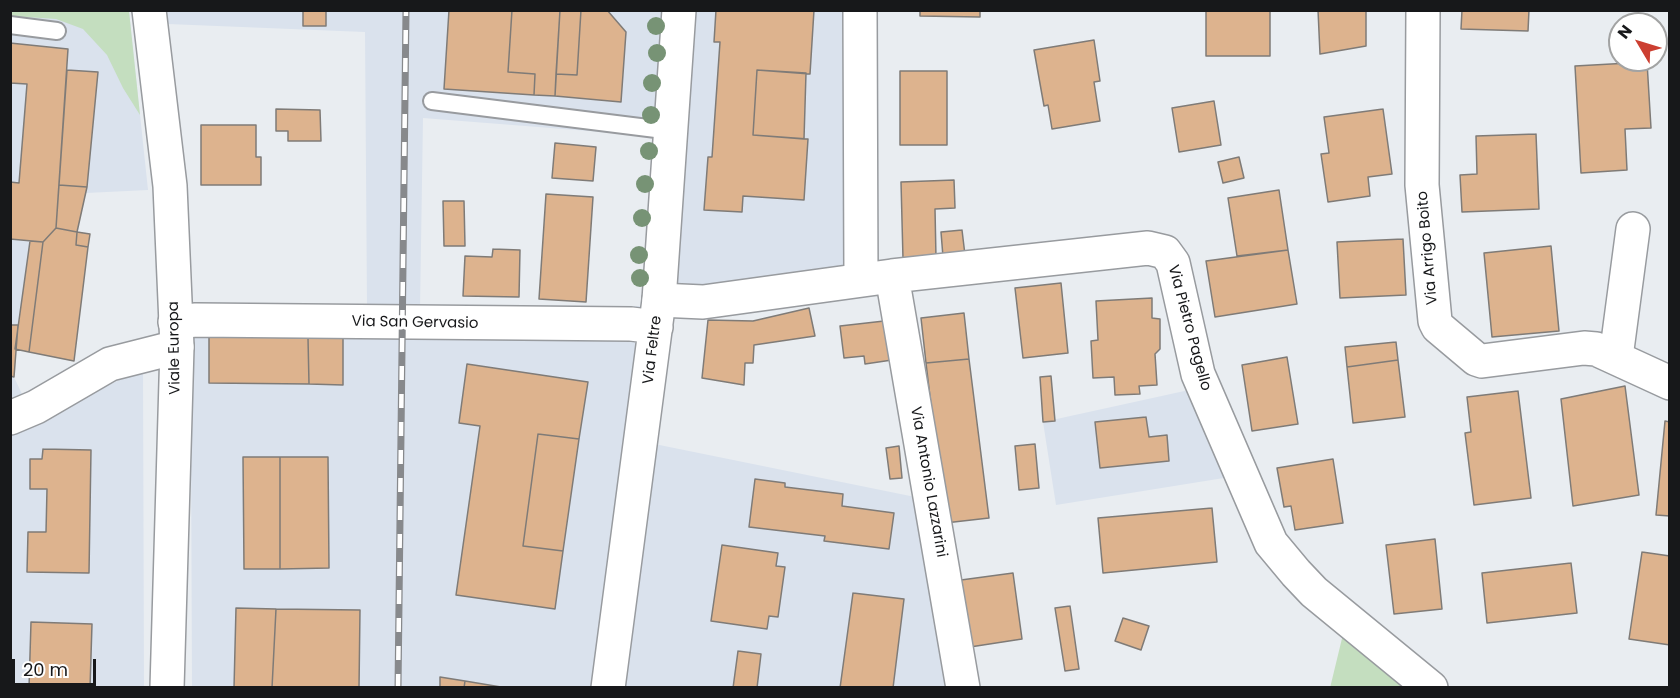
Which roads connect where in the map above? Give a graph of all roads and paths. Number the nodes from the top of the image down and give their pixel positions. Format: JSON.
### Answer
{"nodes":[{"id":1,"x":149,"y":10,"type":"edge"},
{"id":2,"x":679,"y":10,"type":"edge"},
{"id":3,"x":860,"y":10,"type":"edge"},
{"id":4,"x":1423,"y":10,"type":"edge"},
{"id":5,"x":10,"y":25,"type":"edge"},
{"id":6,"x":57,"y":31,"type":"dead end"},
{"id":7,"x":432,"y":101,"type":"dead end"},
{"id":8,"x":672,"y":131,"type":"junction"},
{"id":9,"x":1633,"y":229,"type":"dead end"},
{"id":10,"x":877,"y":278,"type":"junction"},
{"id":11,"x":658,"y":313,"type":"junction"},
{"id":12,"x":176,"y":335,"type":"junction"},
{"id":13,"x":1616,"y":357,"type":"junction"},
{"id":14,"x":1670,"y":383,"type":"edge"},
{"id":15,"x":10,"y":418,"type":"edge"},
{"id":16,"x":167,"y":687,"type":"edge"},
{"id":17,"x":608,"y":687,"type":"edge"},
{"id":18,"x":963,"y":687,"type":"edge"},
{"id":19,"x":1431,"y":687,"type":"edge"}],
"edges":[{"from":1,"to":12,"type":"street","name":"Viale Europa"},
{"from":2,"to":8,"type":"street","name":"Via Feltre"},
{"from":3,"to":10,"type":"street","name":"Via Antonio Lazzarini"},
{"from":4,"to":13,"type":"street","name":"Via Arrigo Boito"},
{"from":5,"to":6,"type":"lane"},
{"from":7,"to":8,"type":"lane"},
{"from":8,"to":11,"type":"street","name":"Via Feltre"},
{"from":9,"to":13,"type":"street"},
{"from":10,"to":11,"type":"street","name":"Via Pietro Pagello"},
{"from":10,"to":18,"type":"street","name":"Via Antonio Lazzarini"},
{"from":10,"to":19,"type":"street","name":"Via Pietro Pagello"},
{"from":11,"to":12,"type":"street","name":"Via San Gervasio"},
{"from":11,"to":17,"type":"street","name":"Via Feltre"},
{"from":12,"to":15,"type":"street","name":"Via San Gervasio"},
{"from":12,"to":16,"type":"street","name":"Viale Europa"},
{"from":13,"to":14,"type":"street","name":"Via Arrigo Boito"}]}
